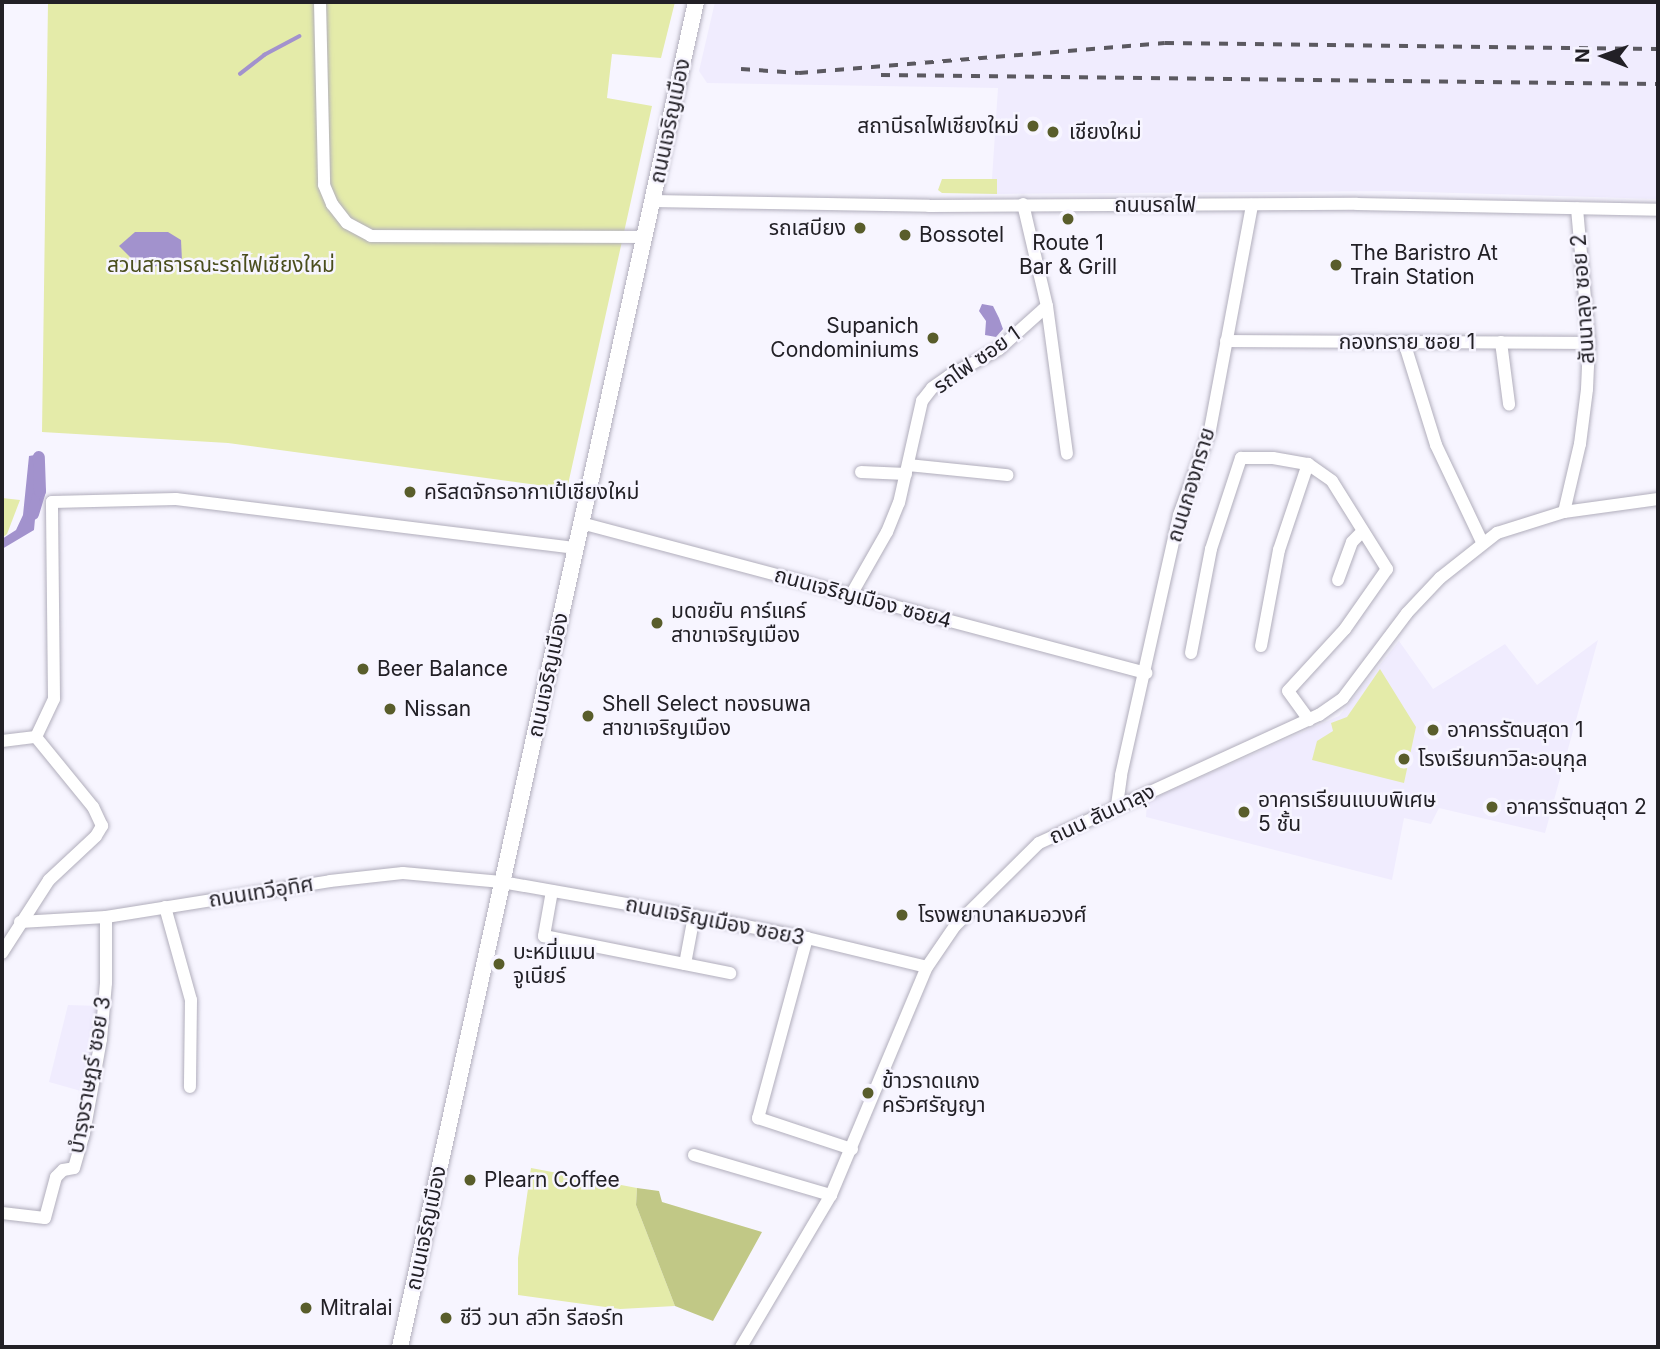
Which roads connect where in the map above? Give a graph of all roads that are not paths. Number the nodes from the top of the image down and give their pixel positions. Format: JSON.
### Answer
{"nodes":[{"id":1,"x":320,"y":2,"type":"edge"},
{"id":2,"x":696,"y":2,"type":"edge"},
{"id":3,"x":652,"y":201,"type":"junction"},
{"id":4,"x":1023,"y":204,"type":"junction"},
{"id":5,"x":1252,"y":205,"type":"junction"},
{"id":6,"x":1577,"y":209,"type":"junction"},
{"id":7,"x":1658,"y":210,"type":"edge"},
{"id":8,"x":644,"y":237,"type":"junction"},
{"id":9,"x":1047,"y":306,"type":"junction"},
{"id":10,"x":1226,"y":341,"type":"junction"},
{"id":11,"x":1404,"y":342,"type":"junction"},
{"id":12,"x":1501,"y":342,"type":"junction"},
{"id":13,"x":1589,"y":343,"type":"junction"},
{"id":14,"x":1509,"y":404,"type":"dead end"},
{"id":15,"x":1067,"y":454,"type":"dead end"},
{"id":16,"x":1308,"y":464,"type":"junction"},
{"id":17,"x":907,"y":470,"type":"junction"},
{"id":18,"x":861,"y":472,"type":"dead end"},
{"id":19,"x":1007,"y":475,"type":"dead end"},
{"id":20,"x":1658,"y":499,"type":"edge"},
{"id":21,"x":1564,"y":512,"type":"junction"},
{"id":22,"x":581,"y":523,"type":"junction"},
{"id":23,"x":1362,"y":532,"type":"junction"},
{"id":24,"x":1482,"y":542,"type":"junction"},
{"id":25,"x":576,"y":548,"type":"junction"},
{"id":26,"x":1338,"y":580,"type":"dead end"},
{"id":27,"x":852,"y":595,"type":"junction"},
{"id":28,"x":1261,"y":646,"type":"dead end"},
{"id":29,"x":1191,"y":653,"type":"dead end"},
{"id":30,"x":1146,"y":673,"type":"junction"},
{"id":31,"x":1309,"y":720,"type":"junction"},
{"id":32,"x":36,"y":737,"type":"junction"},
{"id":33,"x":2,"y":741,"type":"edge"},
{"id":34,"x":1117,"y":805,"type":"junction"},
{"id":35,"x":502,"y":882,"type":"junction"},
{"id":36,"x":552,"y":891,"type":"junction"},
{"id":37,"x":165,"y":907,"type":"junction"},
{"id":38,"x":694,"y":916,"type":"junction"},
{"id":39,"x":106,"y":917,"type":"junction"},
{"id":40,"x":20,"y":922,"type":"junction"},
{"id":41,"x":807,"y":938,"type":"junction"},
{"id":42,"x":2,"y":953,"type":"edge"},
{"id":43,"x":685,"y":964,"type":"junction"},
{"id":44,"x":927,"y":967,"type":"junction"},
{"id":45,"x":730,"y":973,"type":"dead end"},
{"id":46,"x":190,"y":1087,"type":"dead end"},
{"id":47,"x":852,"y":1149,"type":"junction"},
{"id":48,"x":694,"y":1155,"type":"dead end"},
{"id":49,"x":831,"y":1195,"type":"junction"},
{"id":50,"x":2,"y":1213,"type":"edge"},
{"id":51,"x":400,"y":1347,"type":"edge"},
{"id":52,"x":741,"y":1347,"type":"edge"}],
"edges":[{"from":1,"to":8,"type":"street"},
{"from":2,"to":3,"type":"main road","name":"ถนนเจริญเมือง"},
{"from":3,"to":4,"type":"street","name":"ถนนรถไฟ"},
{"from":3,"to":8,"type":"main road","name":"ถนนเจริญเมือง"},
{"from":4,"to":5,"type":"street","name":"ถนนรถไฟ"},
{"from":4,"to":9,"type":"street"},
{"from":5,"to":6,"type":"street","name":"ถนนรถไฟ"},
{"from":5,"to":10,"type":"street","name":"ถนนกองทราย"},
{"from":6,"to":7,"type":"street","name":"ถนนรถไฟ"},
{"from":6,"to":13,"type":"street","name":"สันนาลุง ซอย 2"},
{"from":8,"to":22,"type":"main road","name":"ถนนเจริญเมือง"},
{"from":9,"to":15,"type":"street"},
{"from":9,"to":17,"type":"street","name":"รถไฟ ซอย 1"},
{"from":10,"to":11,"type":"street","name":"กองทราย ซอย 1"},
{"from":10,"to":30,"type":"street","name":"ถนนกองทราย"},
{"from":11,"to":12,"type":"street","name":"กองทราย ซอย 1"},
{"from":11,"to":24,"type":"street"},
{"from":12,"to":13,"type":"street","name":"กองทราย ซอย 1"},
{"from":12,"to":14,"type":"street"},
{"from":13,"to":21,"type":"street","name":"สันนาลุง ซอย 2"},
{"from":16,"to":23,"type":"street"},
{"from":16,"to":28,"type":"street"},
{"from":16,"to":29,"type":"street"},
{"from":17,"to":18,"type":"street"},
{"from":17,"to":19,"type":"street"},
{"from":17,"to":27,"type":"street","name":"รถไฟ ซอย 1"},
{"from":20,"to":21,"type":"street","name":"ถนน สันนาลุง"},
{"from":21,"to":24,"type":"street","name":"ถนน สันนาลุง"},
{"from":22,"to":25,"type":"main road","name":"ถนนเจริญเมือง"},
{"from":22,"to":27,"type":"street","name":"ถนนเจริญเมือง ซอย4"},
{"from":23,"to":26,"type":"street"},
{"from":23,"to":31,"type":"street"},
{"from":24,"to":31,"type":"street","name":"ถนน สันนาลุง"},
{"from":25,"to":32,"type":"street"},
{"from":25,"to":35,"type":"main road","name":"ถนนเจริญเมือง"},
{"from":27,"to":30,"type":"street","name":"ถนนเจริญเมือง ซอย4"},
{"from":30,"to":34,"type":"street","name":"ถนนกองทราย"},
{"from":31,"to":34,"type":"street","name":"ถนน สันนาลุง"},
{"from":32,"to":33,"type":"street"},
{"from":32,"to":40,"type":"street"},
{"from":34,"to":44,"type":"street","name":"ถนน สันนาลุง"},
{"from":35,"to":36,"type":"street","name":"ถนนเจริญเมือง ซอย3"},
{"from":35,"to":37,"type":"street","name":"ถนนเทวีอุทิศ"},
{"from":35,"to":51,"type":"main road","name":"ถนนเจริญเมือง"},
{"from":36,"to":38,"type":"street","name":"ถนนเจริญเมือง ซอย3"},
{"from":36,"to":43,"type":"street"},
{"from":37,"to":39,"type":"street","name":"ถนนเทวีอุทิศ"},
{"from":37,"to":46,"type":"street"},
{"from":38,"to":41,"type":"street","name":"ถนนเจริญเมือง ซอย3"},
{"from":38,"to":43,"type":"street"},
{"from":39,"to":40,"type":"street","name":"ถนนเทวีอุทิศ"},
{"from":39,"to":50,"type":"street","name":"บำรุงราษฏร์ ซอย 3"},
{"from":40,"to":42,"type":"street"},
{"from":41,"to":44,"type":"street","name":"ถนนเจริญเมือง ซอย3"},
{"from":41,"to":47,"type":"street"},
{"from":43,"to":45,"type":"street"},
{"from":44,"to":47,"type":"street","name":"ถนน สันนาลุง"},
{"from":47,"to":49,"type":"street","name":"ถนน สันนาลุง"},
{"from":48,"to":49,"type":"street"},
{"from":49,"to":52,"type":"street","name":"ถนน สันนาลุง"}]}
